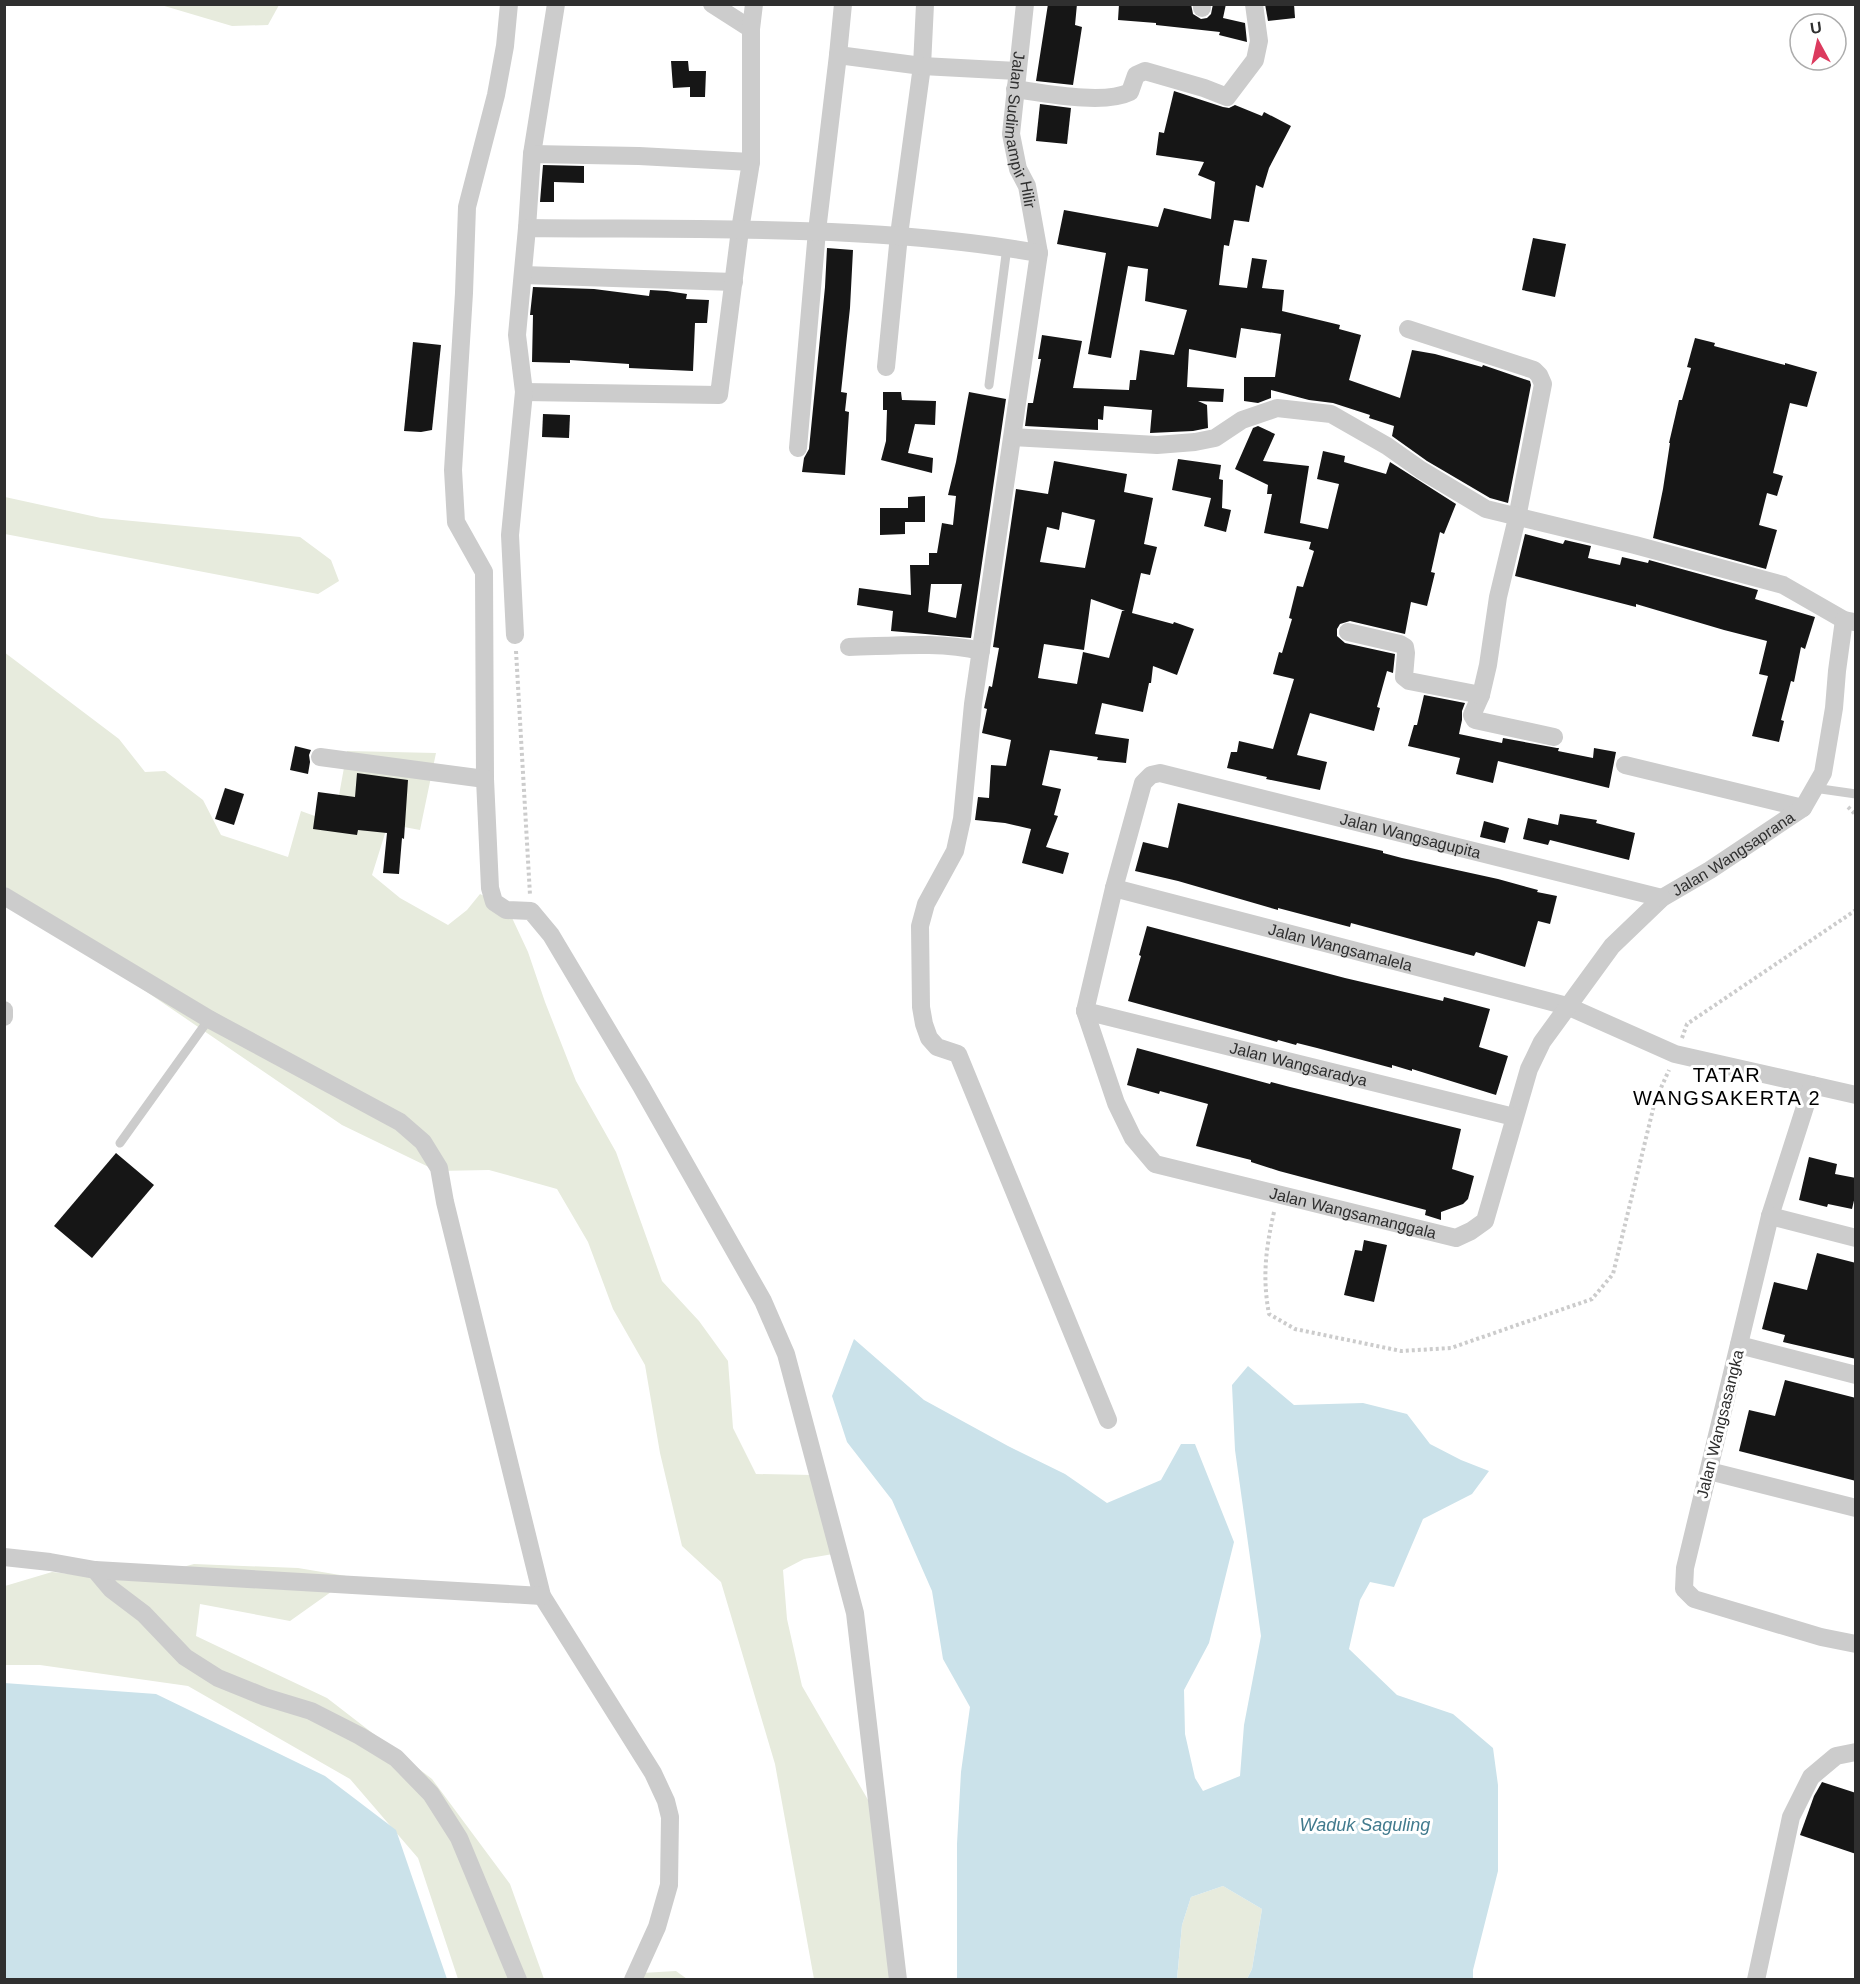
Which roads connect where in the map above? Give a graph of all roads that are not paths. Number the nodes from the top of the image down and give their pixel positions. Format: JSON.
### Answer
{"nodes":[{"id":1,"x":509,"y":4,"type":"edge"},
{"id":2,"x":556,"y":4,"type":"edge"},
{"id":3,"x":712,"y":4,"type":"edge"},
{"id":4,"x":754,"y":4,"type":"edge"},
{"id":5,"x":843,"y":4,"type":"edge"},
{"id":6,"x":926,"y":4,"type":"edge"},
{"id":7,"x":1025,"y":4,"type":"edge"},
{"id":8,"x":1254,"y":4,"type":"edge"},
{"id":9,"x":751,"y":29,"type":"junction"},
{"id":10,"x":838,"y":56,"type":"junction"},
{"id":11,"x":922,"y":66,"type":"junction"},
{"id":12,"x":1017,"y":71,"type":"junction"},
{"id":13,"x":1015,"y":89,"type":"junction"},
{"id":14,"x":532,"y":154,"type":"junction"},
{"id":15,"x":750,"y":162,"type":"junction"},
{"id":16,"x":527,"y":228,"type":"junction"},
{"id":17,"x":740,"y":230,"type":"junction"},
{"id":18,"x":817,"y":231,"type":"junction"},
{"id":19,"x":899,"y":235,"type":"junction"},
{"id":20,"x":1007,"y":247,"type":"junction"},
{"id":21,"x":1039,"y":253,"type":"junction"},
{"id":22,"x":523,"y":275,"type":"junction"},
{"id":23,"x":734,"y":282,"type":"junction"},
{"id":24,"x":1408,"y":329,"type":"dead end"},
{"id":25,"x":886,"y":367,"type":"dead end"},
{"id":26,"x":989,"y":385,"type":"dead end"},
{"id":27,"x":524,"y":392,"type":"junction"},
{"id":28,"x":1013,"y":437,"type":"junction"},
{"id":29,"x":798,"y":448,"type":"dead end"},
{"id":30,"x":1517,"y":518,"type":"junction"},
{"id":31,"x":1847,"y":626,"type":"edge"},
{"id":32,"x":1348,"y":632,"type":"dead end"},
{"id":33,"x":515,"y":635,"type":"road end"},
{"id":34,"x":849,"y":647,"type":"dead end"},
{"id":35,"x":981,"y":651,"type":"junction"},
{"id":36,"x":1480,"y":694,"type":"junction"},
{"id":37,"x":1554,"y":736,"type":"dead end"},
{"id":38,"x":320,"y":757,"type":"dead end"},
{"id":39,"x":1626,"y":765,"type":"dead end"},
{"id":40,"x":485,"y":779,"type":"junction"},
{"id":41,"x":1814,"y":788,"type":"junction"},
{"id":42,"x":1856,"y":794,"type":"edge"},
{"id":43,"x":1803,"y":808,"type":"junction"},
{"id":44,"x":1114,"y":888,"type":"junction"},
{"id":45,"x":4,"y":896,"type":"edge"},
{"id":46,"x":1662,"y":898,"type":"junction"},
{"id":47,"x":1567,"y":1006,"type":"junction"},
{"id":48,"x":4,"y":1010,"type":"edge"},
{"id":49,"x":1085,"y":1011,"type":"junction"},
{"id":50,"x":4,"y":1017,"type":"edge"},
{"id":51,"x":209,"y":1019,"type":"junction"},
{"id":52,"x":1812,"y":1085,"type":"junction"},
{"id":53,"x":1856,"y":1095,"type":"edge"},
{"id":54,"x":1514,"y":1117,"type":"junction"},
{"id":55,"x":120,"y":1143,"type":"dead end"},
{"id":56,"x":1770,"y":1216,"type":"junction"},
{"id":57,"x":1856,"y":1238,"type":"edge"},
{"id":58,"x":1739,"y":1345,"type":"junction"},
{"id":59,"x":1856,"y":1375,"type":"edge"},
{"id":60,"x":1108,"y":1420,"type":"dead end"},
{"id":61,"x":1709,"y":1471,"type":"junction"},
{"id":62,"x":1856,"y":1508,"type":"edge"},
{"id":63,"x":4,"y":1557,"type":"edge"},
{"id":64,"x":95,"y":1570,"type":"junction"},
{"id":65,"x":542,"y":1596,"type":"junction"},
{"id":66,"x":1856,"y":1644,"type":"edge"},
{"id":67,"x":1856,"y":1752,"type":"edge"},
{"id":68,"x":518,"y":1980,"type":"edge"},
{"id":69,"x":633,"y":1980,"type":"edge"},
{"id":70,"x":898,"y":1980,"type":"edge"},
{"id":71,"x":1756,"y":1980,"type":"edge"}],
"edges":[{"from":1,"to":40,"type":"street"},
{"from":2,"to":14,"type":"street"},
{"from":3,"to":9,"type":"street"},
{"from":4,"to":9,"type":"street"},
{"from":5,"to":10,"type":"street"},
{"from":6,"to":11,"type":"street"},
{"from":7,"to":12,"type":"street","name":"Jalan Sudimampir Hilir"},
{"from":8,"to":13,"type":"street"},
{"from":9,"to":15,"type":"street"},
{"from":10,"to":11,"type":"street"},
{"from":10,"to":18,"type":"street"},
{"from":11,"to":12,"type":"street"},
{"from":11,"to":19,"type":"street"},
{"from":12,"to":13,"type":"street","name":"Jalan Sudimampir Hilir"},
{"from":13,"to":21,"type":"street","name":"Jalan Sudimampir Hilir"},
{"from":14,"to":15,"type":"street"},
{"from":14,"to":16,"type":"street"},
{"from":15,"to":17,"type":"street"},
{"from":16,"to":17,"type":"street"},
{"from":16,"to":22,"type":"street"},
{"from":17,"to":18,"type":"street"},
{"from":17,"to":23,"type":"street"},
{"from":18,"to":19,"type":"street"},
{"from":18,"to":29,"type":"street"},
{"from":19,"to":20,"type":"street"},
{"from":19,"to":25,"type":"street"},
{"from":20,"to":21,"type":"street"},
{"from":20,"to":26,"type":"lane"},
{"from":21,"to":28,"type":"street","name":"Jalan Sudimampir Hilir"},
{"from":22,"to":23,"type":"street"},
{"from":22,"to":27,"type":"street"},
{"from":23,"to":27,"type":"street"},
{"from":24,"to":30,"type":"street"},
{"from":27,"to":33,"type":"street"},
{"from":28,"to":30,"type":"street"},
{"from":28,"to":35,"type":"street","name":"Jalan Sudimampir Hilir"},
{"from":30,"to":31,"type":"street"},
{"from":30,"to":36,"type":"street"},
{"from":31,"to":41,"type":"street","name":"Jalan Wangsaprana"},
{"from":32,"to":36,"type":"street"},
{"from":34,"to":35,"type":"street"},
{"from":35,"to":60,"type":"street","name":"Jalan Sudimampir Hilir"},
{"from":36,"to":37,"type":"street"},
{"from":38,"to":40,"type":"street"},
{"from":39,"to":43,"type":"street"},
{"from":40,"to":70,"type":"street"},
{"from":41,"to":42,"type":"lane"},
{"from":41,"to":43,"type":"street","name":"Jalan Wangsaprana"},
{"from":43,"to":46,"type":"street","name":"Jalan Wangsaprana"},
{"from":44,"to":46,"type":"street","name":"Jalan Wangsagupita"},
{"from":44,"to":47,"type":"street","name":"Jalan Wangsamalela"},
{"from":44,"to":49,"type":"street"},
{"from":45,"to":51,"type":"street"},
{"from":46,"to":47,"type":"street","name":"Jalan Wangsaprana"},
{"from":47,"to":52,"type":"street","name":"Jalan Wangsamalela"},
{"from":47,"to":54,"type":"street","name":"Jalan Wangsamanggala"},
{"from":48,"to":50,"type":"street"},
{"from":49,"to":54,"type":"street","name":"Jalan Wangsaradya"},
{"from":49,"to":54,"type":"street","name":"Jalan Wangsamanggala"},
{"from":51,"to":55,"type":"lane"},
{"from":51,"to":65,"type":"street"},
{"from":52,"to":53,"type":"street","name":"Jalan Wangsamalela"},
{"from":52,"to":56,"type":"street","name":"Jalan Wangsasangka"},
{"from":56,"to":57,"type":"street"},
{"from":56,"to":58,"type":"street","name":"Jalan Wangsasangka"},
{"from":58,"to":59,"type":"street"},
{"from":58,"to":61,"type":"street","name":"Jalan Wangsasangka"},
{"from":61,"to":62,"type":"street"},
{"from":61,"to":66,"type":"street","name":"Jalan Wangsasangka"},
{"from":63,"to":64,"type":"street"},
{"from":64,"to":65,"type":"street"},
{"from":64,"to":68,"type":"street"},
{"from":65,"to":69,"type":"street"},
{"from":67,"to":71,"type":"street"}]}
